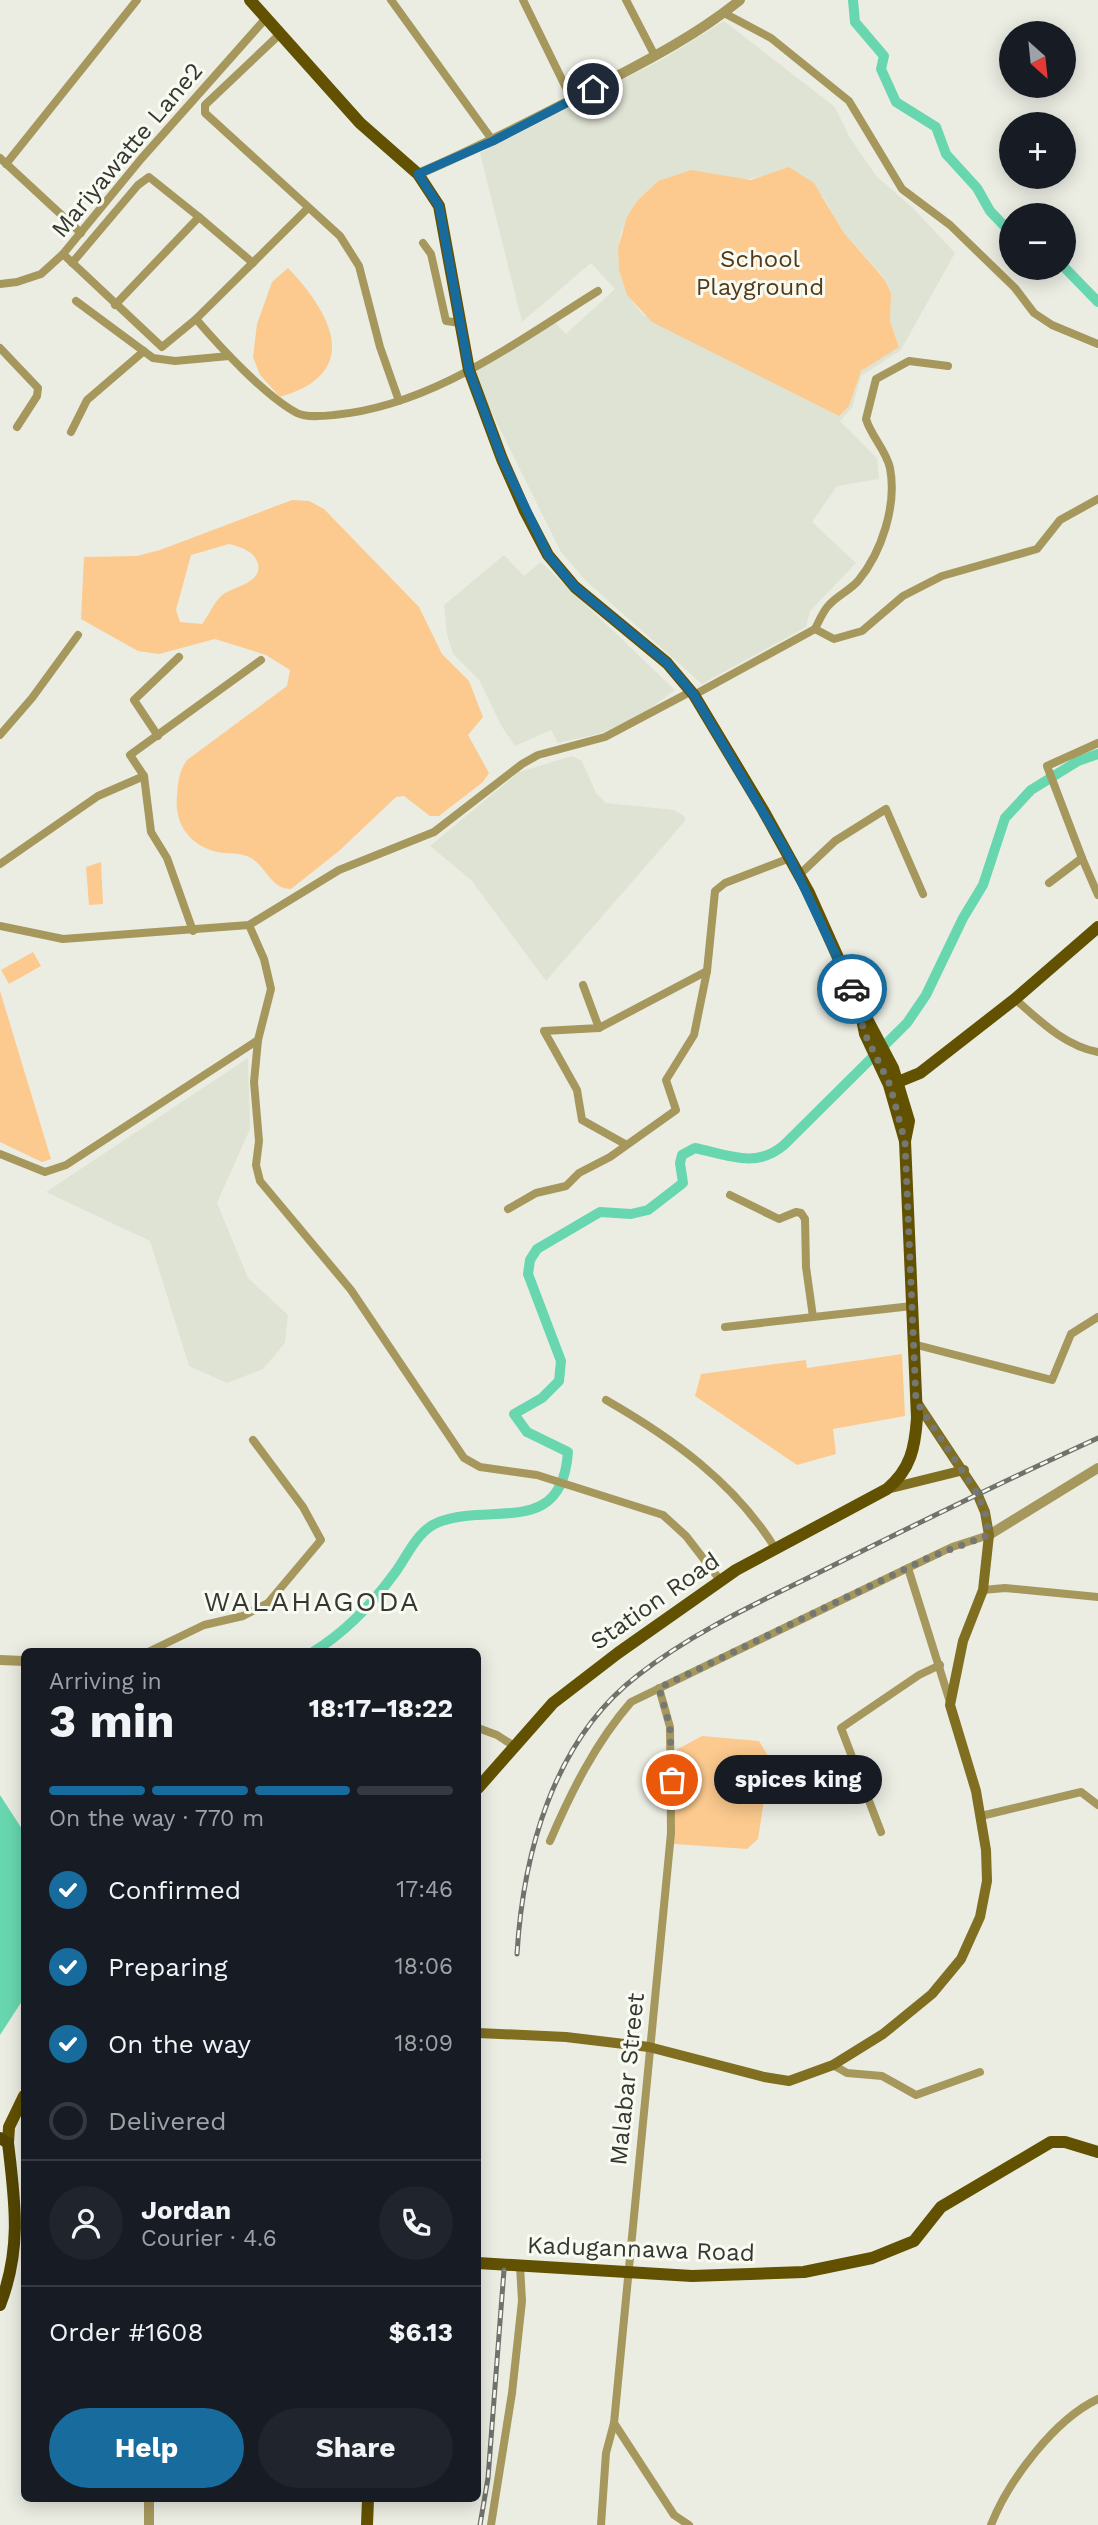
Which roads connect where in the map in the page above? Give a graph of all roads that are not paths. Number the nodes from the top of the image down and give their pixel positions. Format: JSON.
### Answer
{"nodes":[{"id":1,"x":136,"y":0,"type":"edge"},
{"id":2,"x":250,"y":0,"type":"edge"},
{"id":3,"x":391,"y":0,"type":"edge"},
{"id":4,"x":523,"y":0,"type":"edge"},
{"id":5,"x":626,"y":0,"type":"edge"},
{"id":6,"x":740,"y":0,"type":"edge"},
{"id":7,"x":724,"y":13,"type":"junction"},
{"id":8,"x":267,"y":17,"type":"junction"},
{"id":9,"x":280,"y":34,"type":"junction"},
{"id":10,"x":655,"y":56,"type":"junction"},
{"id":11,"x":572,"y":100,"type":"junction"},
{"id":12,"x":493,"y":141,"type":"junction"},
{"id":13,"x":3,"y":161,"type":"edge"},
{"id":14,"x":418,"y":174,"type":"junction"},
{"id":15,"x":308,"y":208,"type":"junction"},
{"id":16,"x":199,"y":217,"type":"junction"},
{"id":17,"x":81,"y":233,"type":"junction"},
{"id":18,"x":422,"y":243,"type":"dead end"},
{"id":19,"x":63,"y":254,"type":"junction"},
{"id":20,"x":72,"y":262,"type":"junction"},
{"id":21,"x":253,"y":263,"type":"junction"},
{"id":22,"x":0,"y":284,"type":"edge"},
{"id":23,"x":598,"y":291,"type":"dead end"},
{"id":24,"x":76,"y":301,"type":"dead end"},
{"id":25,"x":115,"y":305,"type":"junction"},
{"id":26,"x":196,"y":319,"type":"junction"},
{"id":27,"x":461,"y":323,"type":"junction"},
{"id":28,"x":1098,"y":344,"type":"edge"},
{"id":29,"x":0,"y":348,"type":"edge"},
{"id":30,"x":144,"y":351,"type":"junction"},
{"id":31,"x":229,"y":356,"type":"junction"},
{"id":32,"x":948,"y":366,"type":"dead end"},
{"id":33,"x":469,"y":370,"type":"junction"},
{"id":34,"x":399,"y":401,"type":"junction"},
{"id":35,"x":17,"y":427,"type":"dead end"},
{"id":36,"x":71,"y":432,"type":"dead end"},
{"id":37,"x":1098,"y":499,"type":"edge"},
{"id":38,"x":815,"y":629,"type":"junction"},
{"id":39,"x":78,"y":635,"type":"dead end"},
{"id":40,"x":179,"y":657,"type":"dead end"},
{"id":41,"x":261,"y":660,"type":"dead end"},
{"id":42,"x":692,"y":694,"type":"junction"},
{"id":43,"x":0,"y":735,"type":"edge"},
{"id":44,"x":158,"y":736,"type":"junction"},
{"id":45,"x":1098,"y":743,"type":"edge"},
{"id":46,"x":144,"y":776,"type":"junction"},
{"id":47,"x":790,"y":858,"type":"junction"},
{"id":48,"x":1082,"y":858,"type":"junction"},
{"id":49,"x":0,"y":864,"type":"edge"},
{"id":50,"x":799,"y":875,"type":"junction"},
{"id":51,"x":1049,"y":883,"type":"dead end"},
{"id":52,"x":923,"y":894,"type":"dead end"},
{"id":53,"x":1098,"y":895,"type":"edge"},
{"id":54,"x":249,"y":925,"type":"junction"},
{"id":55,"x":0,"y":926,"type":"edge"},
{"id":56,"x":1098,"y":927,"type":"edge"},
{"id":57,"x":193,"y":931,"type":"junction"},
{"id":58,"x":707,"y":971,"type":"junction"},
{"id":59,"x":583,"y":985,"type":"dead end"},
{"id":60,"x":1016,"y":999,"type":"junction"},
{"id":61,"x":599,"y":1028,"type":"junction"},
{"id":62,"x":258,"y":1041,"type":"junction"},
{"id":63,"x":1098,"y":1052,"type":"edge"},
{"id":64,"x":896,"y":1088,"type":"junction"},
{"id":65,"x":625,"y":1144,"type":"junction"},
{"id":66,"x":0,"y":1154,"type":"edge"},
{"id":67,"x":730,"y":1195,"type":"dead end"},
{"id":68,"x":508,"y":1209,"type":"dead end"},
{"id":69,"x":912,"y":1307,"type":"junction"},
{"id":70,"x":813,"y":1317,"type":"junction"},
{"id":71,"x":1098,"y":1317,"type":"edge"},
{"id":72,"x":725,"y":1327,"type":"dead end"},
{"id":73,"x":914,"y":1344,"type":"junction"},
{"id":74,"x":606,"y":1400,"type":"dead end"},
{"id":75,"x":916,"y":1401,"type":"junction"},
{"id":76,"x":253,"y":1440,"type":"dead end"},
{"id":77,"x":1098,"y":1468,"type":"edge"},
{"id":78,"x":964,"y":1469,"type":"junction"},
{"id":79,"x":887,"y":1489,"type":"junction"},
{"id":80,"x":989,"y":1535,"type":"junction"},
{"id":81,"x":775,"y":1548,"type":"junction"},
{"id":82,"x":908,"y":1568,"type":"junction"},
{"id":83,"x":720,"y":1580,"type":"junction"},
{"id":84,"x":983,"y":1590,"type":"junction"},
{"id":85,"x":1098,"y":1597,"type":"edge"},
{"id":86,"x":157,"y":1648,"type":"edge"},
{"id":87,"x":0,"y":1660,"type":"edge"},
{"id":88,"x":21,"y":1661,"type":"edge"},
{"id":89,"x":940,"y":1665,"type":"junction"},
{"id":90,"x":659,"y":1688,"type":"junction"},
{"id":91,"x":950,"y":1705,"type":"junction"},
{"id":92,"x":481,"y":1729,"type":"edge"},
{"id":93,"x":514,"y":1746,"type":"junction"},
{"id":94,"x":481,"y":1784,"type":"edge"},
{"id":95,"x":1098,"y":1805,"type":"edge"},
{"id":96,"x":981,"y":1816,"type":"junction"},
{"id":97,"x":881,"y":1832,"type":"dead end"},
{"id":98,"x":550,"y":1841,"type":"dead end"},
{"id":99,"x":481,"y":2033,"type":"edge"},
{"id":100,"x":649,"y":2047,"type":"junction"},
{"id":101,"x":833,"y":2065,"type":"junction"},
{"id":102,"x":980,"y":2072,"type":"dead end"},
{"id":103,"x":21,"y":2102,"type":"edge"},
{"id":104,"x":4,"y":2141,"type":"edge"},
{"id":105,"x":1098,"y":2152,"type":"edge"},
{"id":106,"x":481,"y":2263,"type":"edge"},
{"id":107,"x":520,"y":2265,"type":"junction"},
{"id":108,"x":626,"y":2270,"type":"junction"},
{"id":109,"x":0,"y":2305,"type":"edge"},
{"id":110,"x":1098,"y":2399,"type":"edge"},
{"id":111,"x":614,"y":2423,"type":"junction"},
{"id":112,"x":149,"y":2502,"type":"edge"},
{"id":113,"x":369,"y":2502,"type":"edge"},
{"id":114,"x":149,"y":2525,"type":"edge"},
{"id":115,"x":367,"y":2525,"type":"edge"},
{"id":116,"x":491,"y":2525,"type":"edge"},
{"id":117,"x":601,"y":2525,"type":"edge"},
{"id":118,"x":689,"y":2525,"type":"edge"},
{"id":119,"x":991,"y":2525,"type":"edge"}],
"edges":[{"from":1,"to":13,"type":"street"},
{"from":2,"to":8,"type":"main road"},
{"from":3,"to":12,"type":"street"},
{"from":4,"to":11,"type":"street"},
{"from":5,"to":10,"type":"street"},
{"from":6,"to":7,"type":"street"},
{"from":7,"to":10,"type":"street"},
{"from":7,"to":28,"type":"street"},
{"from":8,"to":9,"type":"main road"},
{"from":8,"to":17,"type":"street","name":"Mariyawatte Lane2"},
{"from":9,"to":14,"type":"main road"},
{"from":9,"to":15,"type":"street"},
{"from":10,"to":11,"type":"street"},
{"from":11,"to":12,"type":"street"},
{"from":12,"to":14,"type":"street"},
{"from":13,"to":17,"type":"street"},
{"from":14,"to":27,"type":"main road"},
{"from":15,"to":21,"type":"street"},
{"from":15,"to":34,"type":"street"},
{"from":16,"to":20,"type":"street"},
{"from":16,"to":21,"type":"street"},
{"from":16,"to":25,"type":"street"},
{"from":17,"to":19,"type":"street","name":"Mariyawatte Lane2"},
{"from":18,"to":27,"type":"street"},
{"from":19,"to":20,"type":"street"},
{"from":19,"to":22,"type":"street","name":"Mariyawatte Lane2"},
{"from":20,"to":25,"type":"street"},
{"from":21,"to":26,"type":"street"},
{"from":23,"to":33,"type":"street"},
{"from":24,"to":30,"type":"street"},
{"from":25,"to":26,"type":"street"},
{"from":26,"to":31,"type":"street"},
{"from":27,"to":33,"type":"main road"},
{"from":29,"to":35,"type":"street"},
{"from":30,"to":31,"type":"street"},
{"from":30,"to":36,"type":"street"},
{"from":31,"to":34,"type":"street"},
{"from":32,"to":38,"type":"street"},
{"from":33,"to":34,"type":"street"},
{"from":33,"to":42,"type":"main road"},
{"from":37,"to":38,"type":"street"},
{"from":38,"to":42,"type":"street"},
{"from":39,"to":43,"type":"street"},
{"from":40,"to":44,"type":"street"},
{"from":41,"to":44,"type":"street"},
{"from":42,"to":47,"type":"main road"},
{"from":42,"to":54,"type":"street"},
{"from":44,"to":46,"type":"street"},
{"from":45,"to":48,"type":"street"},
{"from":46,"to":49,"type":"street"},
{"from":46,"to":57,"type":"street"},
{"from":47,"to":50,"type":"main road"},
{"from":47,"to":58,"type":"street"},
{"from":48,"to":51,"type":"street"},
{"from":48,"to":53,"type":"street"},
{"from":50,"to":52,"type":"street"},
{"from":50,"to":64,"type":"main road"},
{"from":54,"to":57,"type":"street"},
{"from":54,"to":62,"type":"street"},
{"from":55,"to":57,"type":"street"},
{"from":56,"to":60,"type":"main road"},
{"from":58,"to":61,"type":"street"},
{"from":58,"to":65,"type":"street"},
{"from":59,"to":61,"type":"street"},
{"from":60,"to":63,"type":"street"},
{"from":60,"to":64,"type":"main road"},
{"from":61,"to":65,"type":"street"},
{"from":62,"to":66,"type":"street"},
{"from":62,"to":83,"type":"street"},
{"from":64,"to":69,"type":"main road"},
{"from":65,"to":68,"type":"street"},
{"from":67,"to":70,"type":"street"},
{"from":69,"to":70,"type":"street"},
{"from":69,"to":73,"type":"main road"},
{"from":70,"to":72,"type":"street"},
{"from":71,"to":73,"type":"street"},
{"from":73,"to":75,"type":"main road"},
{"from":74,"to":81,"type":"street"},
{"from":75,"to":78,"type":"main road"},
{"from":75,"to":79,"type":"main road"},
{"from":76,"to":86,"type":"street"},
{"from":77,"to":80,"type":"street"},
{"from":78,"to":79,"type":"main road"},
{"from":78,"to":80,"type":"main road"},
{"from":79,"to":81,"type":"main road","name":"Station Road"},
{"from":80,"to":82,"type":"street"},
{"from":80,"to":84,"type":"main road"},
{"from":81,"to":83,"type":"main road","name":"Station Road"},
{"from":82,"to":89,"type":"street"},
{"from":82,"to":90,"type":"street"},
{"from":83,"to":93,"type":"main road","name":"Station Road"},
{"from":84,"to":85,"type":"street"},
{"from":84,"to":91,"type":"main road"},
{"from":87,"to":88,"type":"street"},
{"from":89,"to":91,"type":"street"},
{"from":89,"to":97,"type":"street"},
{"from":90,"to":98,"type":"street"},
{"from":90,"to":100,"type":"street","name":"Malabar Street"},
{"from":91,"to":96,"type":"main road"},
{"from":92,"to":93,"type":"street"},
{"from":93,"to":94,"type":"main road","name":"Station Road"},
{"from":95,"to":96,"type":"street"},
{"from":96,"to":101,"type":"main road"},
{"from":99,"to":100,"type":"main road"},
{"from":100,"to":101,"type":"main road"},
{"from":100,"to":108,"type":"street","name":"Malabar Street"},
{"from":101,"to":102,"type":"street"},
{"from":103,"to":104,"type":"main road"},
{"from":104,"to":109,"type":"highway"},
{"from":105,"to":108,"type":"main road","name":"Kadugannawa Road"},
{"from":106,"to":107,"type":"main road","name":"Kadugannawa Road"},
{"from":107,"to":108,"type":"main road","name":"Kadugannawa Road"},
{"from":107,"to":116,"type":"street"},
{"from":108,"to":111,"type":"street","name":"Malabar Street"},
{"from":110,"to":119,"type":"street"},
{"from":111,"to":117,"type":"street","name":"Malabar Street"},
{"from":111,"to":118,"type":"street"},
{"from":112,"to":114,"type":"street"},
{"from":113,"to":115,"type":"main road"}]}
